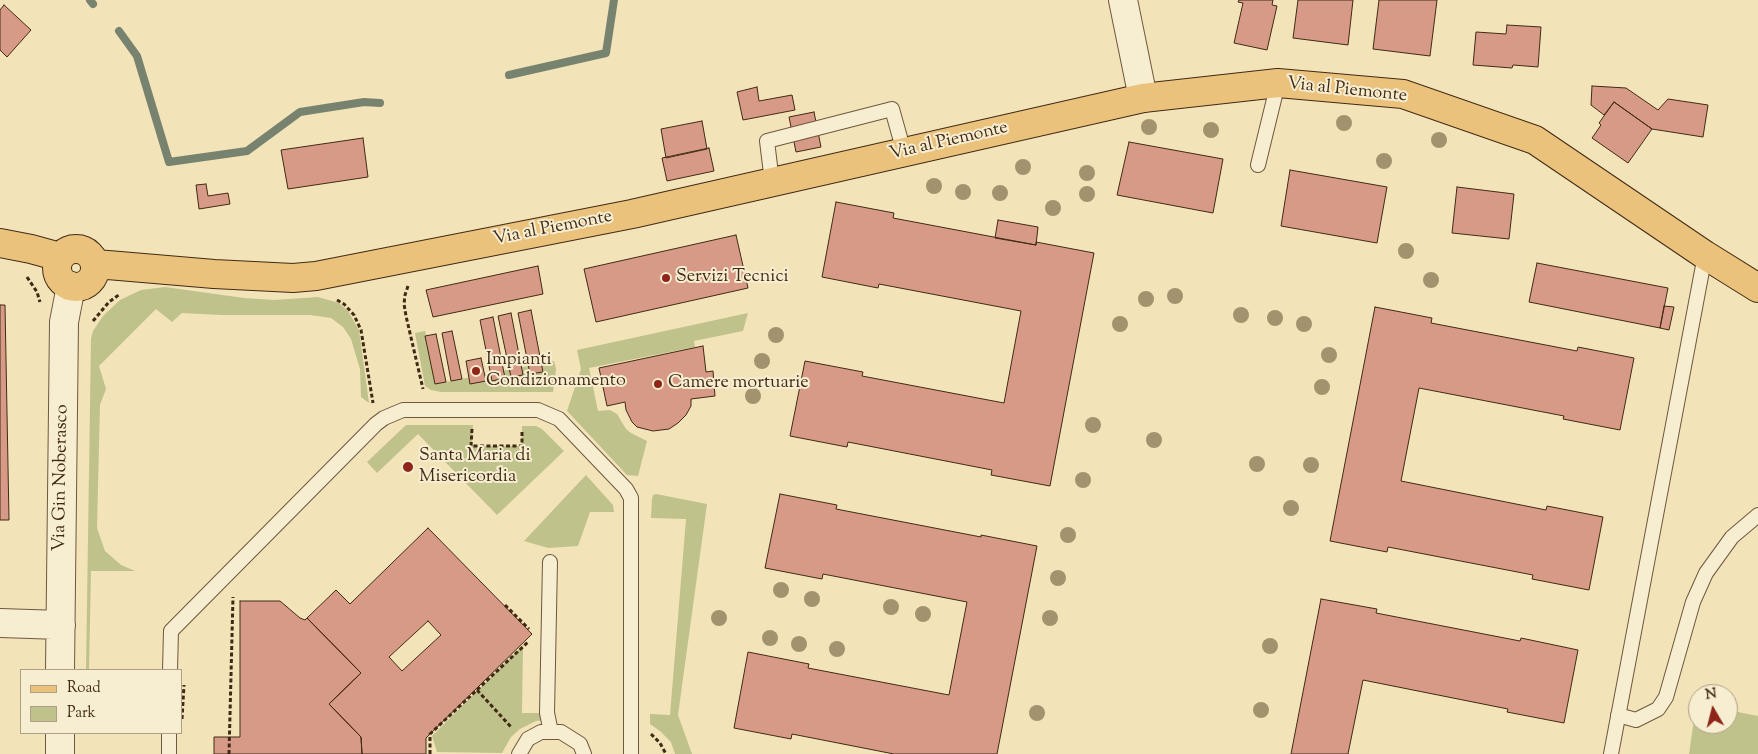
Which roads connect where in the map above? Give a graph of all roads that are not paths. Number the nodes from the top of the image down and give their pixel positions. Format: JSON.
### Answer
{"nodes":[{"id":1,"x":1122,"y":0,"type":"edge"},
{"id":2,"x":1278,"y":84,"type":"junction"},
{"id":3,"x":1143,"y":98,"type":"junction"},
{"id":4,"x":904,"y":152,"type":"junction"},
{"id":5,"x":1258,"y":165,"type":"dead end"},
{"id":6,"x":772,"y":182,"type":"junction"},
{"id":7,"x":0,"y":243,"type":"edge"},
{"id":8,"x":1705,"y":255,"type":"junction"},
{"id":9,"x":60,"y":257,"type":"junction"},
{"id":10,"x":96,"y":264,"type":"junction"},
{"id":11,"x":71,"y":286,"type":"junction"},
{"id":12,"x":1758,"y":288,"type":"edge"},
{"id":13,"x":1758,"y":515,"type":"edge"},
{"id":14,"x":550,"y":562,"type":"dead end"},
{"id":15,"x":0,"y":623,"type":"edge"},
{"id":16,"x":61,"y":625,"type":"junction"},
{"id":17,"x":60,"y":669,"type":"edge"},
{"id":18,"x":170,"y":669,"type":"edge"},
{"id":19,"x":1618,"y":715,"type":"junction"},
{"id":20,"x":549,"y":726,"type":"junction"},
{"id":21,"x":60,"y":734,"type":"edge"},
{"id":22,"x":170,"y":734,"type":"edge"},
{"id":23,"x":60,"y":754,"type":"edge"},
{"id":24,"x":169,"y":754,"type":"edge"},
{"id":25,"x":519,"y":754,"type":"edge"},
{"id":26,"x":584,"y":754,"type":"edge"},
{"id":27,"x":631,"y":754,"type":"edge"},
{"id":28,"x":1611,"y":754,"type":"edge"}],
"edges":[{"from":1,"to":3,"type":"street"},
{"from":2,"to":3,"type":"main road","name":"Via al Piemonte"},
{"from":2,"to":5,"type":"lane"},
{"from":2,"to":8,"type":"main road","name":"Via al Piemonte"},
{"from":3,"to":4,"type":"main road","name":"Via al Piemonte"},
{"from":4,"to":6,"type":"main road","name":"Via al Piemonte"},
{"from":4,"to":6,"type":"lane"},
{"from":6,"to":10,"type":"main road","name":"Via al Piemonte"},
{"from":7,"to":9,"type":"main road"},
{"from":8,"to":12,"type":"main road","name":"Via al Piemonte"},
{"from":8,"to":19,"type":"lane"},
{"from":9,"to":10,"type":"main road"},
{"from":9,"to":11,"type":"main road"},
{"from":10,"to":11,"type":"main road"},
{"from":11,"to":16,"type":"street","name":"Via Gin Noberasco"},
{"from":13,"to":19,"type":"lane"},
{"from":14,"to":20,"type":"lane"},
{"from":15,"to":16,"type":"street"},
{"from":16,"to":17,"type":"street","name":"Via Gin Noberasco"},
{"from":18,"to":27,"type":"lane"},
{"from":19,"to":28,"type":"lane"},
{"from":20,"to":25,"type":"lane"},
{"from":20,"to":26,"type":"lane"},
{"from":21,"to":23,"type":"street"},
{"from":22,"to":24,"type":"lane"}]}
